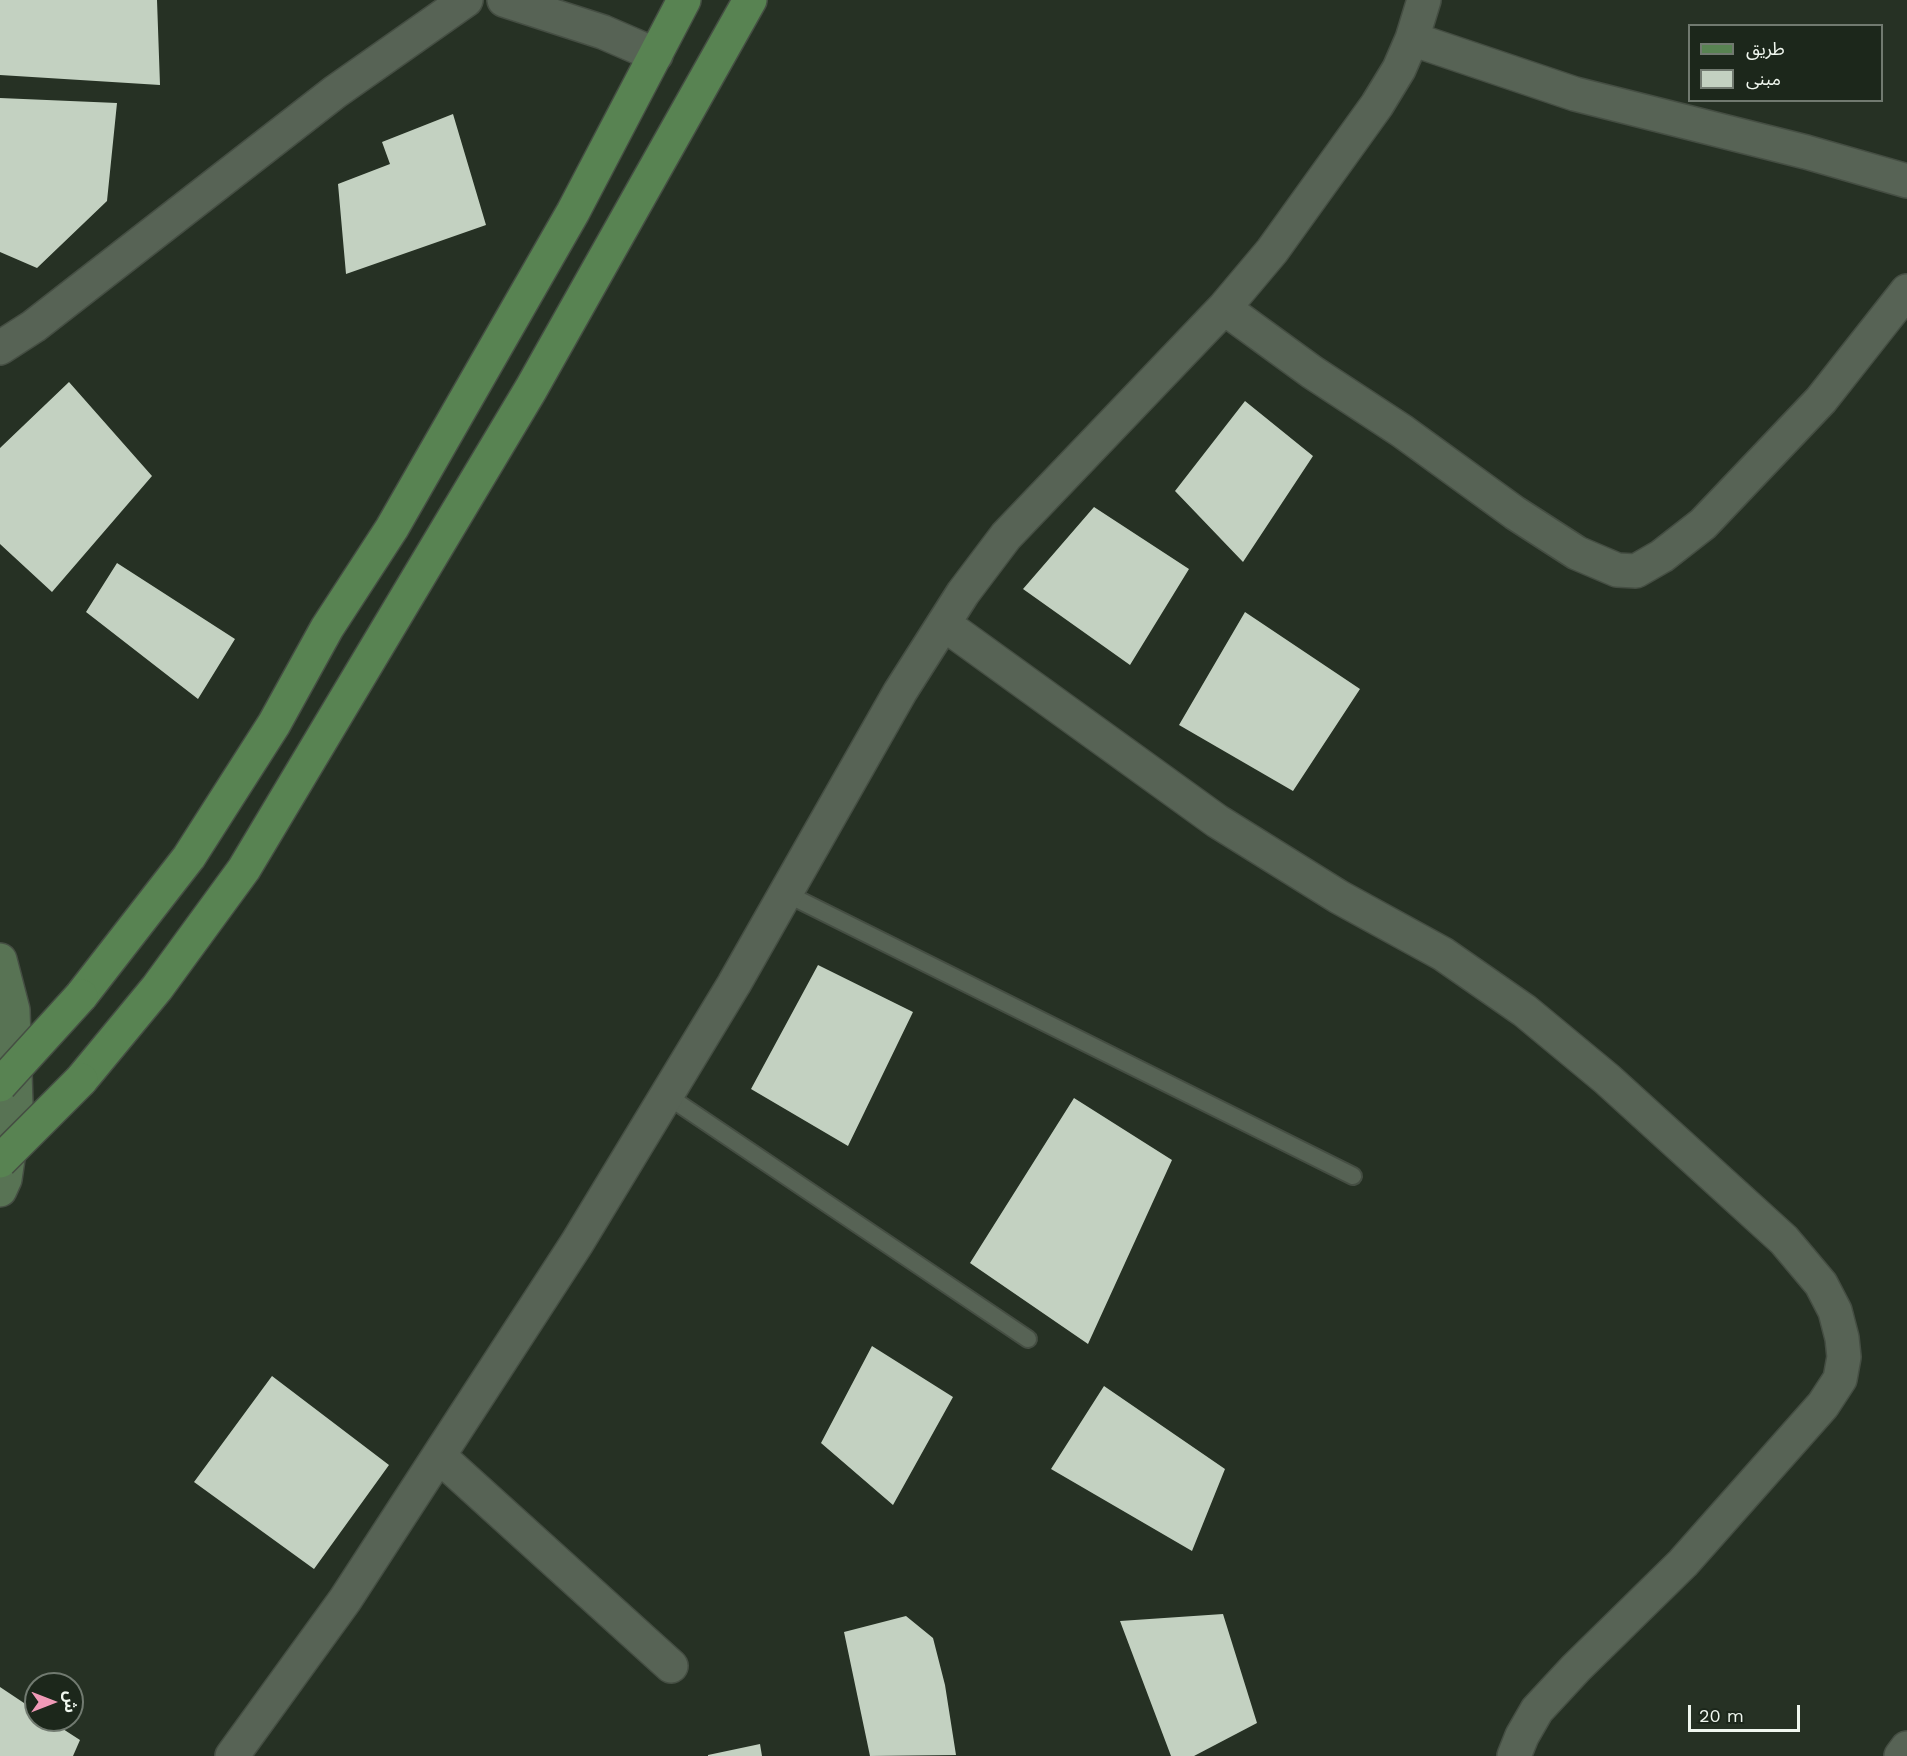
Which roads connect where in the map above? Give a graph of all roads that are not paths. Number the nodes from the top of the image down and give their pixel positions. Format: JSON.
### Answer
{"nodes":[{"id":1,"x":466,"y":0,"type":"edge"},
{"id":2,"x":504,"y":0,"type":"edge"},
{"id":3,"x":684,"y":0,"type":"edge"},
{"id":4,"x":750,"y":0,"type":"edge"},
{"id":5,"x":1424,"y":0,"type":"edge"},
{"id":6,"x":1412,"y":39,"type":"junction"},
{"id":7,"x":656,"y":56,"type":"junction"},
{"id":8,"x":1907,"y":181,"type":"edge"},
{"id":9,"x":1907,"y":291,"type":"edge"},
{"id":10,"x":1224,"y":308,"type":"junction"},
{"id":11,"x":0,"y":348,"type":"edge"},
{"id":12,"x":944,"y":624,"type":"junction"},
{"id":13,"x":785,"y":893,"type":"junction"},
{"id":14,"x":0,"y":960,"type":"edge"},
{"id":15,"x":0,"y":1085,"type":"edge"},
{"id":16,"x":666,"y":1095,"type":"junction"},
{"id":17,"x":0,"y":1161,"type":"edge"},
{"id":18,"x":1353,"y":1176,"type":"dead end"},
{"id":19,"x":0,"y":1190,"type":"edge"},
{"id":20,"x":1028,"y":1339,"type":"dead end"},
{"id":21,"x":439,"y":1456,"type":"junction"},
{"id":22,"x":671,"y":1666,"type":"dead end"},
{"id":23,"x":1907,"y":1748,"type":"edge"},
{"id":24,"x":232,"y":1756,"type":"edge"},
{"id":25,"x":1514,"y":1756,"type":"edge"},
{"id":26,"x":1901,"y":1756,"type":"edge"}],
"edges":[{"from":1,"to":11,"type":"street"},
{"from":2,"to":7,"type":"street"},
{"from":3,"to":7,"type":"main road"},
{"from":4,"to":17,"type":"main road","bridge":true},
{"from":5,"to":6,"type":"street"},
{"from":6,"to":8,"type":"street"},
{"from":6,"to":10,"type":"street"},
{"from":7,"to":15,"type":"main road","bridge":true},
{"from":9,"to":10,"type":"street"},
{"from":10,"to":12,"type":"street"},
{"from":12,"to":13,"type":"street"},
{"from":12,"to":25,"type":"street"},
{"from":13,"to":16,"type":"street"},
{"from":13,"to":18,"type":"lane"},
{"from":14,"to":19,"type":"main road"},
{"from":16,"to":20,"type":"lane"},
{"from":16,"to":21,"type":"street"},
{"from":21,"to":22,"type":"street"},
{"from":21,"to":24,"type":"street"},
{"from":23,"to":26,"type":"street"}]}
